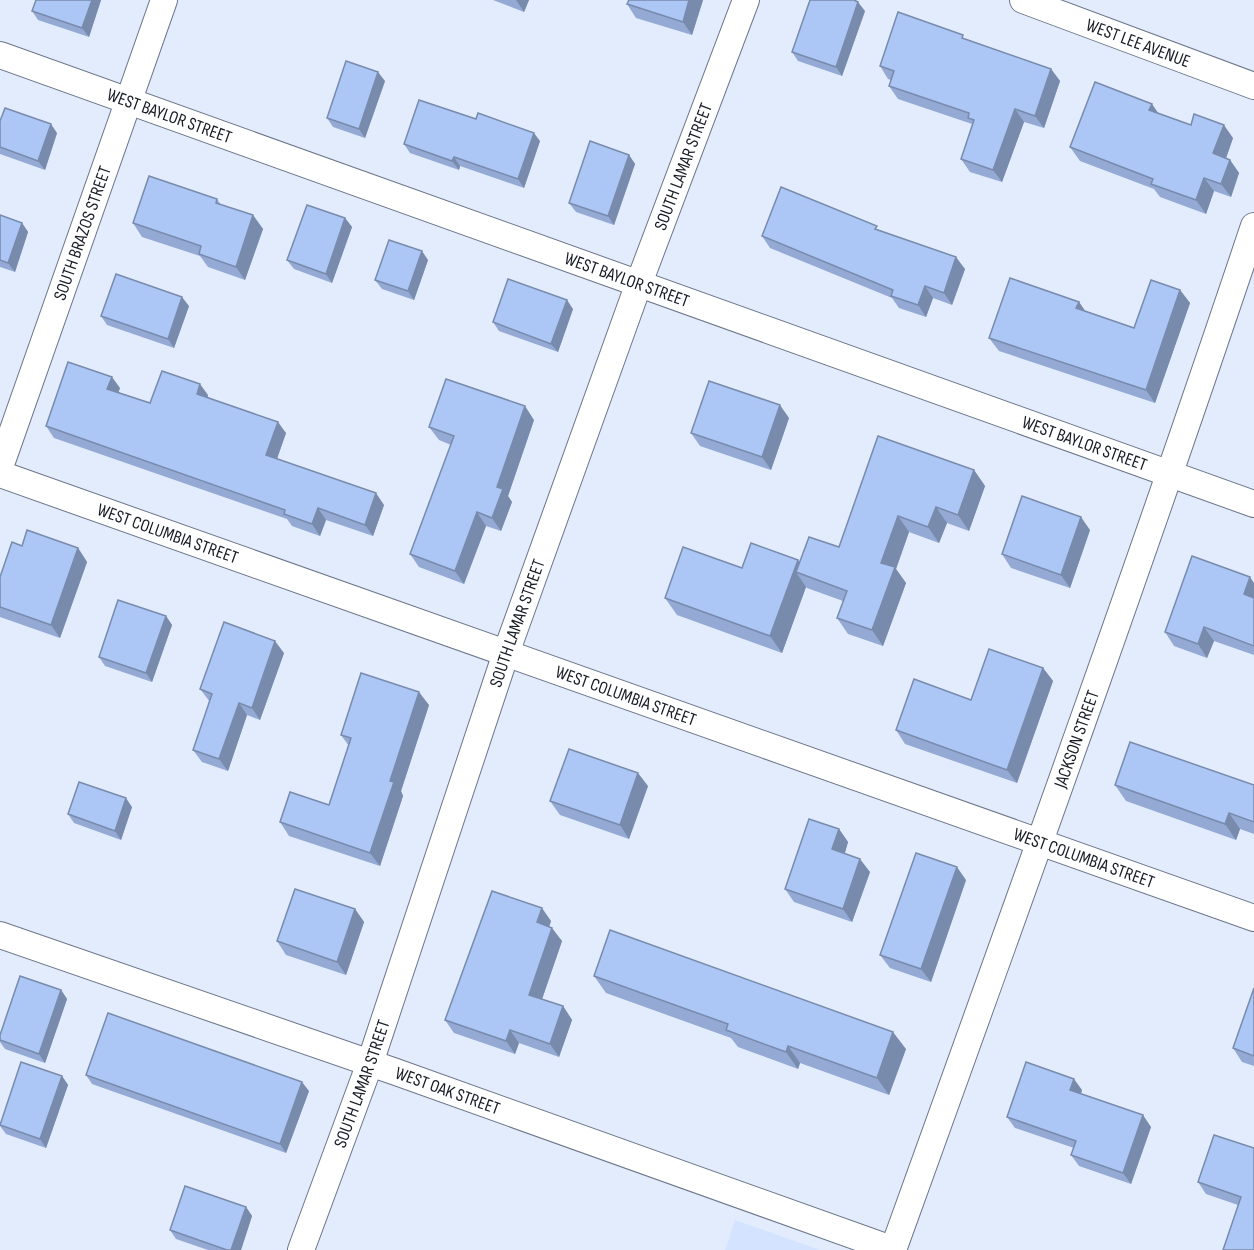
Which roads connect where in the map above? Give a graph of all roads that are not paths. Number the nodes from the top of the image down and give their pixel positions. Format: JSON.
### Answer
{"nodes":[{"id":1,"x":164,"y":0,"type":"edge"},
{"id":2,"x":746,"y":0,"type":"edge"},
{"id":3,"x":1023,"y":0,"type":"edge"},
{"id":4,"x":0,"y":55,"type":"edge"},
{"id":5,"x":1254,"y":86,"type":"edge"},
{"id":6,"x":129,"y":101,"type":"junction"},
{"id":7,"x":1254,"y":226,"type":"edge"},
{"id":8,"x":639,"y":284,"type":"junction"},
{"id":9,"x":0,"y":467,"type":"edge"},
{"id":10,"x":0,"y":474,"type":"edge"},
{"id":11,"x":1171,"y":474,"type":"junction"},
{"id":12,"x":1254,"y":504,"type":"edge"},
{"id":13,"x":506,"y":653,"type":"junction"},
{"id":14,"x":1041,"y":842,"type":"junction"},
{"id":15,"x":1254,"y":918,"type":"edge"},
{"id":16,"x":0,"y":935,"type":"edge"},
{"id":17,"x":370,"y":1063,"type":"junction"},
{"id":18,"x":302,"y":1250,"type":"edge"},
{"id":19,"x":894,"y":1250,"type":"edge"}],
"edges":[{"from":1,"to":6,"type":"street","name":"SOUTH BRAZOS STREET"},
{"from":2,"to":8,"type":"street","name":"SOUTH LAMAR STREET"},
{"from":3,"to":5,"type":"street","name":"WEST LEE AVENUE"},
{"from":4,"to":6,"type":"street","name":"WEST BAYLOR STREET"},
{"from":6,"to":8,"type":"street","name":"WEST BAYLOR STREET"},
{"from":6,"to":9,"type":"street","name":"SOUTH BRAZOS STREET"},
{"from":7,"to":11,"type":"street","name":"JACKSON STREET"},
{"from":8,"to":11,"type":"street","name":"WEST BAYLOR STREET"},
{"from":8,"to":13,"type":"street","name":"SOUTH LAMAR STREET"},
{"from":10,"to":13,"type":"street","name":"WEST COLUMBIA STREET"},
{"from":11,"to":12,"type":"street","name":"WEST BAYLOR STREET"},
{"from":11,"to":14,"type":"street","name":"JACKSON STREET"},
{"from":13,"to":14,"type":"street","name":"WEST COLUMBIA STREET"},
{"from":13,"to":17,"type":"street","name":"SOUTH LAMAR STREET"},
{"from":14,"to":15,"type":"street","name":"WEST COLUMBIA STREET"},
{"from":14,"to":19,"type":"street","name":"JACKSON STREET"},
{"from":16,"to":17,"type":"street","name":"WEST OAK STREET"},
{"from":17,"to":18,"type":"street","name":"SOUTH LAMAR STREET"},
{"from":17,"to":19,"type":"street","name":"WEST OAK STREET"}]}
